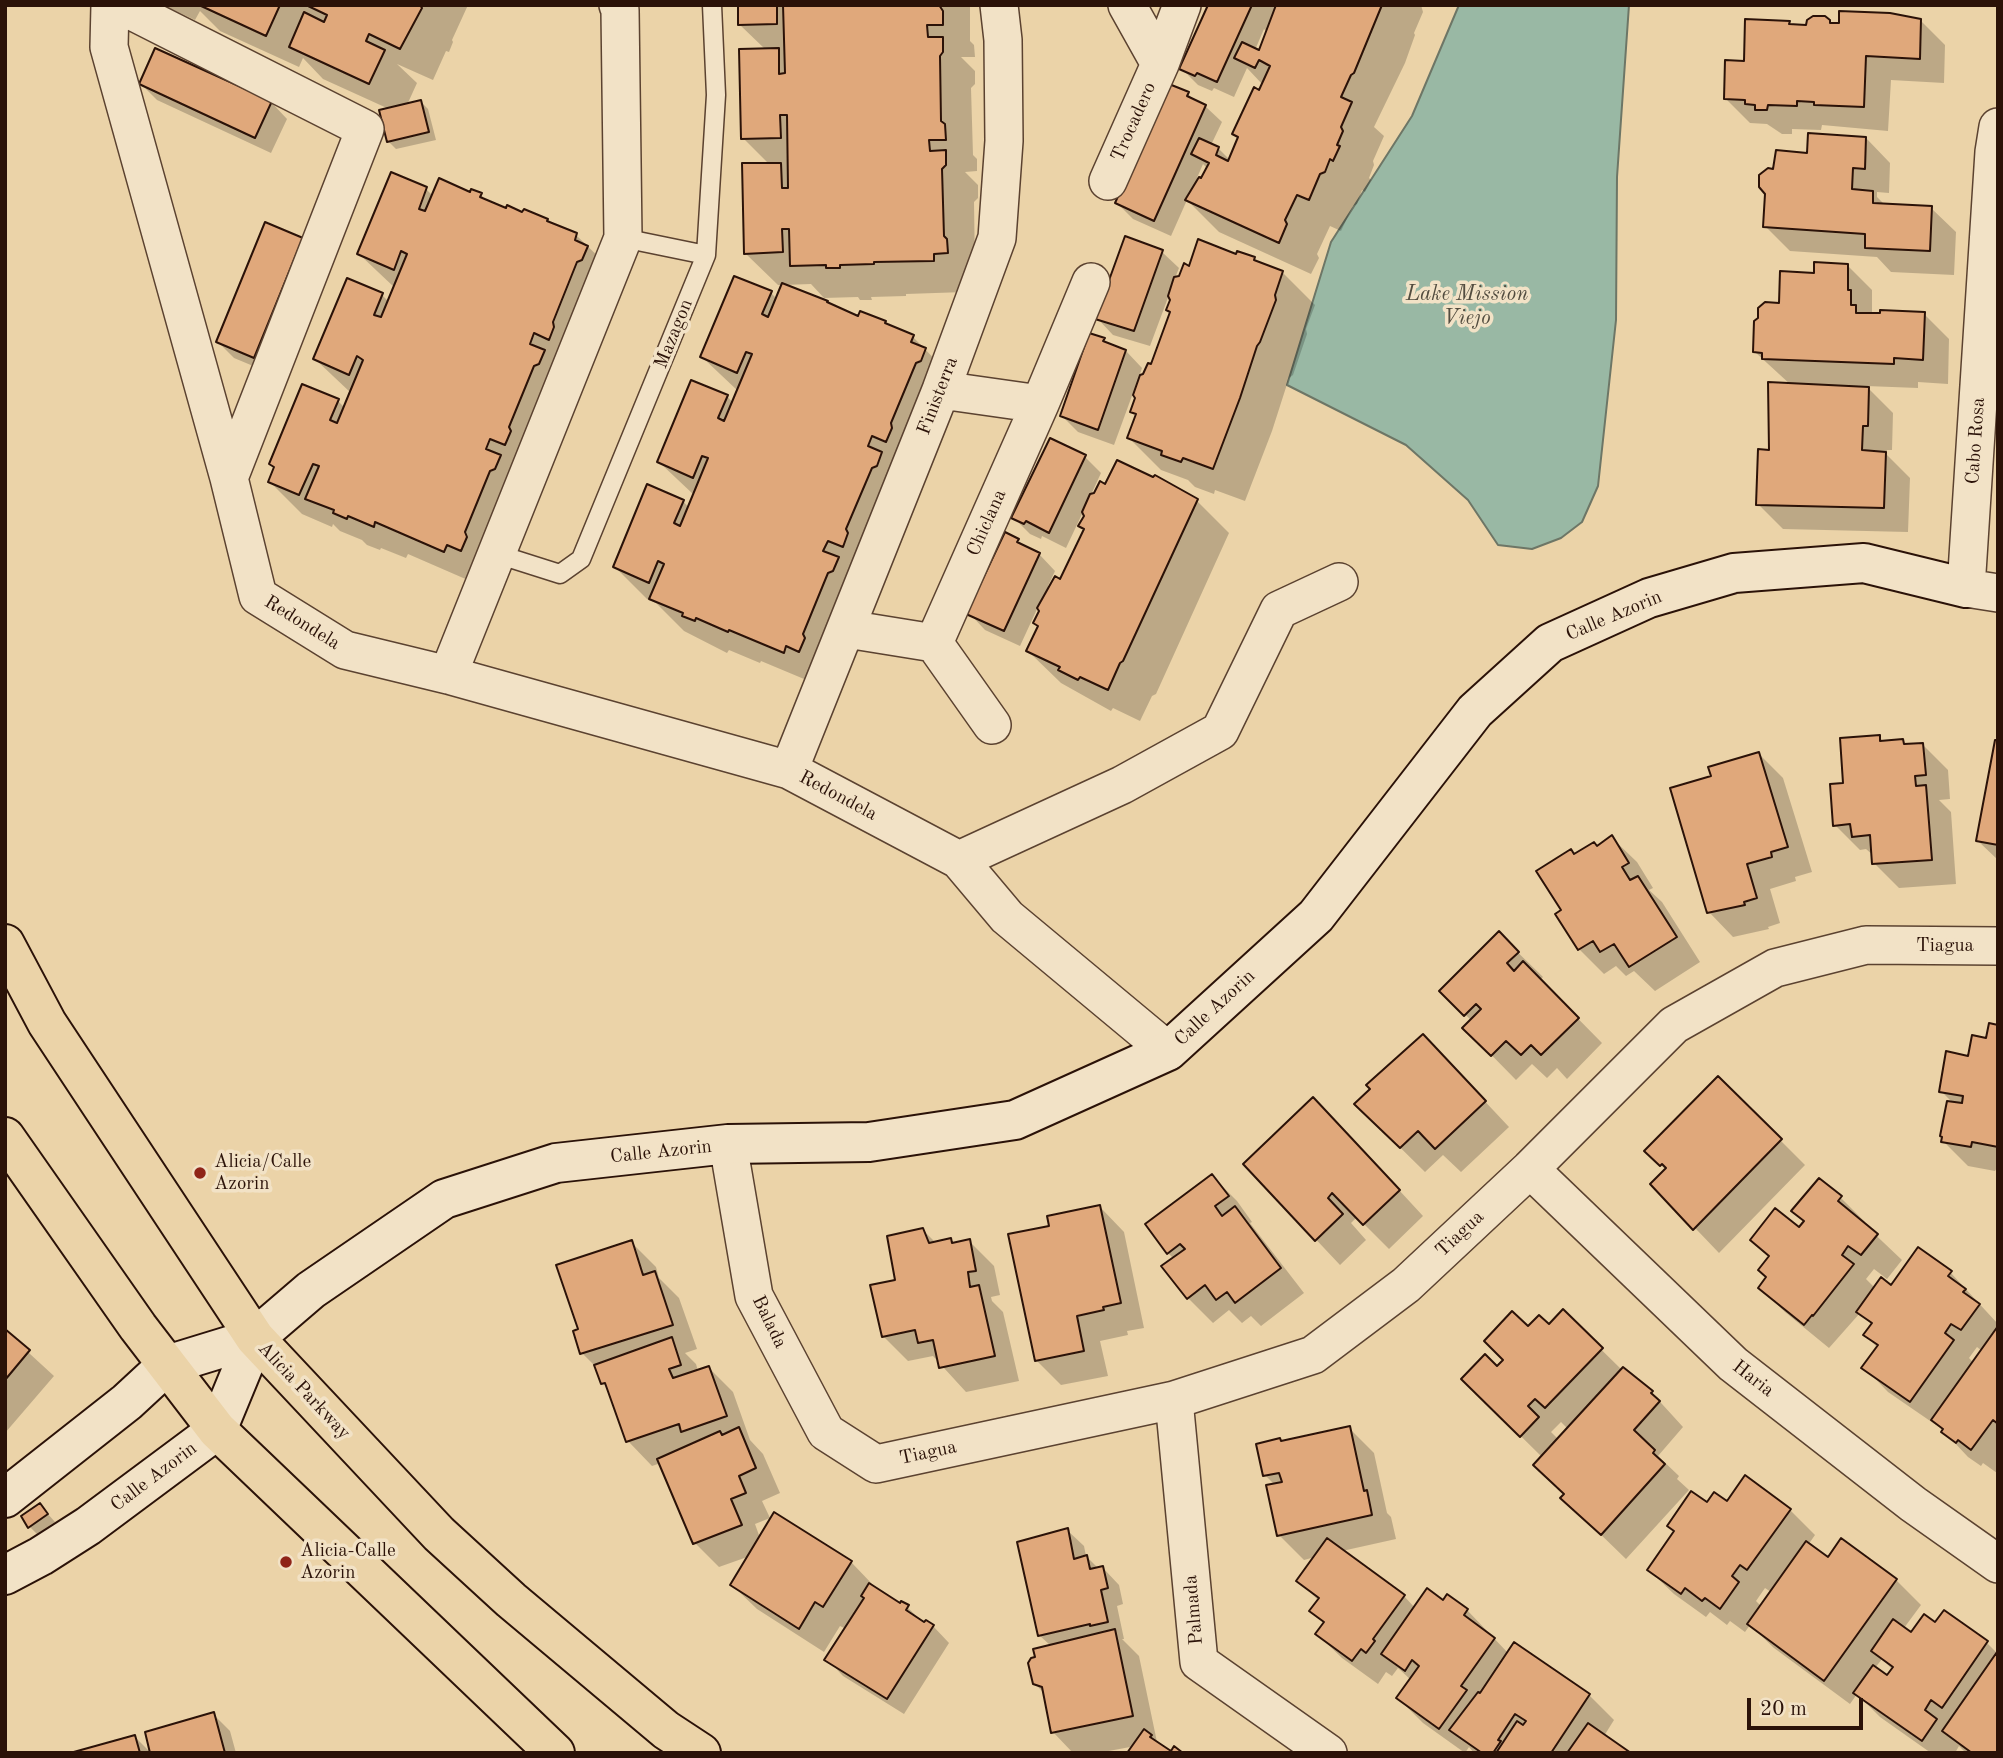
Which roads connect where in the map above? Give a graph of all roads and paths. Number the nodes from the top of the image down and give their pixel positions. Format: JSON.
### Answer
{"nodes":[{"id":1,"x":110,"y":5,"type":"edge"},
{"id":2,"x":120,"y":5,"type":"edge"},
{"id":3,"x":618,"y":5,"type":"edge"},
{"id":4,"x":712,"y":5,"type":"edge"},
{"id":5,"x":999,"y":5,"type":"edge"},
{"id":6,"x":1127,"y":5,"type":"edge"},
{"id":7,"x":1182,"y":5,"type":"edge"},
{"id":8,"x":1160,"y":64,"type":"junction"},
{"id":9,"x":1998,"y":128,"type":"edge"},
{"id":10,"x":1108,"y":180,"type":"dead end"},
{"id":11,"x":623,"y":237,"type":"junction"},
{"id":12,"x":706,"y":255,"type":"junction"},
{"id":13,"x":1091,"y":282,"type":"dead end"},
{"id":14,"x":1992,"y":297,"type":"edge"},
{"id":15,"x":941,"y":390,"type":"junction"},
{"id":16,"x":1040,"y":404,"type":"junction"},
{"id":17,"x":229,"y":478,"type":"junction"},
{"id":18,"x":498,"y":554,"type":"junction"},
{"id":19,"x":1339,"y":582,"type":"dead end"},
{"id":20,"x":1982,"y":591,"type":"edge"},
{"id":21,"x":847,"y":629,"type":"junction"},
{"id":22,"x":934,"y":643,"type":"junction"},
{"id":23,"x":449,"y":675,"type":"junction"},
{"id":24,"x":992,"y":725,"type":"dead end"},
{"id":25,"x":789,"y":770,"type":"junction"},
{"id":26,"x":959,"y":860,"type":"junction"},
{"id":27,"x":5,"y":944,"type":"edge"},
{"id":28,"x":1998,"y":946,"type":"edge"},
{"id":29,"x":1168,"y":1051,"type":"junction"},
{"id":30,"x":5,"y":1138,"type":"edge"},
{"id":31,"x":728,"y":1144,"type":"junction"},
{"id":32,"x":1530,"y":1169,"type":"junction"},
{"id":33,"x":255,"y":1338,"type":"junction"},
{"id":34,"x":167,"y":1365,"type":"junction"},
{"id":35,"x":1174,"y":1400,"type":"junction"},
{"id":36,"x":217,"y":1430,"type":"junction"},
{"id":37,"x":876,"y":1464,"type":"joint"},
{"id":38,"x":5,"y":1497,"type":"edge"},
{"id":39,"x":1998,"y":1564,"type":"edge"},
{"id":40,"x":9,"y":1566,"type":"edge"},
{"id":41,"x":555,"y":1753,"type":"edge"},
{"id":42,"x":701,"y":1753,"type":"edge"},
{"id":43,"x":1328,"y":1753,"type":"edge"}],
"edges":[{"from":1,"to":17,"type":"street","name":"Redondela"},
{"from":2,"to":17,"type":"street"},
{"from":3,"to":11,"type":"street"},
{"from":4,"to":12,"type":"lane","name":"Mazagon"},
{"from":5,"to":15,"type":"street","name":"Finisterra"},
{"from":6,"to":8,"type":"street","name":"Trocadero"},
{"from":7,"to":8,"type":"street","name":"Trocadero"},
{"from":8,"to":10,"type":"street","name":"Trocadero"},
{"from":9,"to":14,"type":"street","name":"Cabo Rosa"},
{"from":11,"to":12,"type":"lane"},
{"from":11,"to":18,"type":"street"},
{"from":12,"to":18,"type":"lane","name":"Mazagon"},
{"from":13,"to":16,"type":"street","name":"Chiclana"},
{"from":14,"to":20,"type":"street","name":"Cabo Rosa"},
{"from":15,"to":16,"type":"street"},
{"from":15,"to":21,"type":"street","name":"Finisterra"},
{"from":16,"to":22,"type":"street","name":"Chiclana"},
{"from":17,"to":23,"type":"street","name":"Redondela"},
{"from":18,"to":23,"type":"street"},
{"from":19,"to":26,"type":"street"},
{"from":20,"to":29,"type":"street","name":"Calle Azorin"},
{"from":21,"to":22,"type":"street"},
{"from":21,"to":25,"type":"street","name":"Finisterra"},
{"from":22,"to":24,"type":"street"},
{"from":23,"to":25,"type":"street","name":"Redondela"},
{"from":25,"to":26,"type":"street","name":"Redondela"},
{"from":26,"to":29,"type":"street","name":"Redondela"},
{"from":27,"to":33,"type":"main road","name":"Alicia Parkway"},
{"from":28,"to":32,"type":"street","name":"Tiagua"},
{"from":29,"to":31,"type":"street","name":"Calle Azorin"},
{"from":30,"to":34,"type":"main road"},
{"from":31,"to":33,"type":"street","name":"Calle Azorin"},
{"from":31,"to":37,"type":"street","name":"Balada"},
{"from":32,"to":35,"type":"street","name":"Tiagua"},
{"from":32,"to":39,"type":"street","name":"Haria"},
{"from":33,"to":34,"type":"street","name":"Calle Azorin"},
{"from":33,"to":36,"type":"street","name":"Calle Azorin"},
{"from":33,"to":42,"type":"main road","name":"Alicia Parkway"},
{"from":34,"to":36,"type":"main road"},
{"from":34,"to":38,"type":"street","name":"Calle Azorin"},
{"from":35,"to":37,"type":"street","name":"Tiagua"},
{"from":35,"to":43,"type":"street","name":"Palmada"},
{"from":36,"to":40,"type":"street","name":"Calle Azorin"},
{"from":36,"to":41,"type":"main road"}]}
